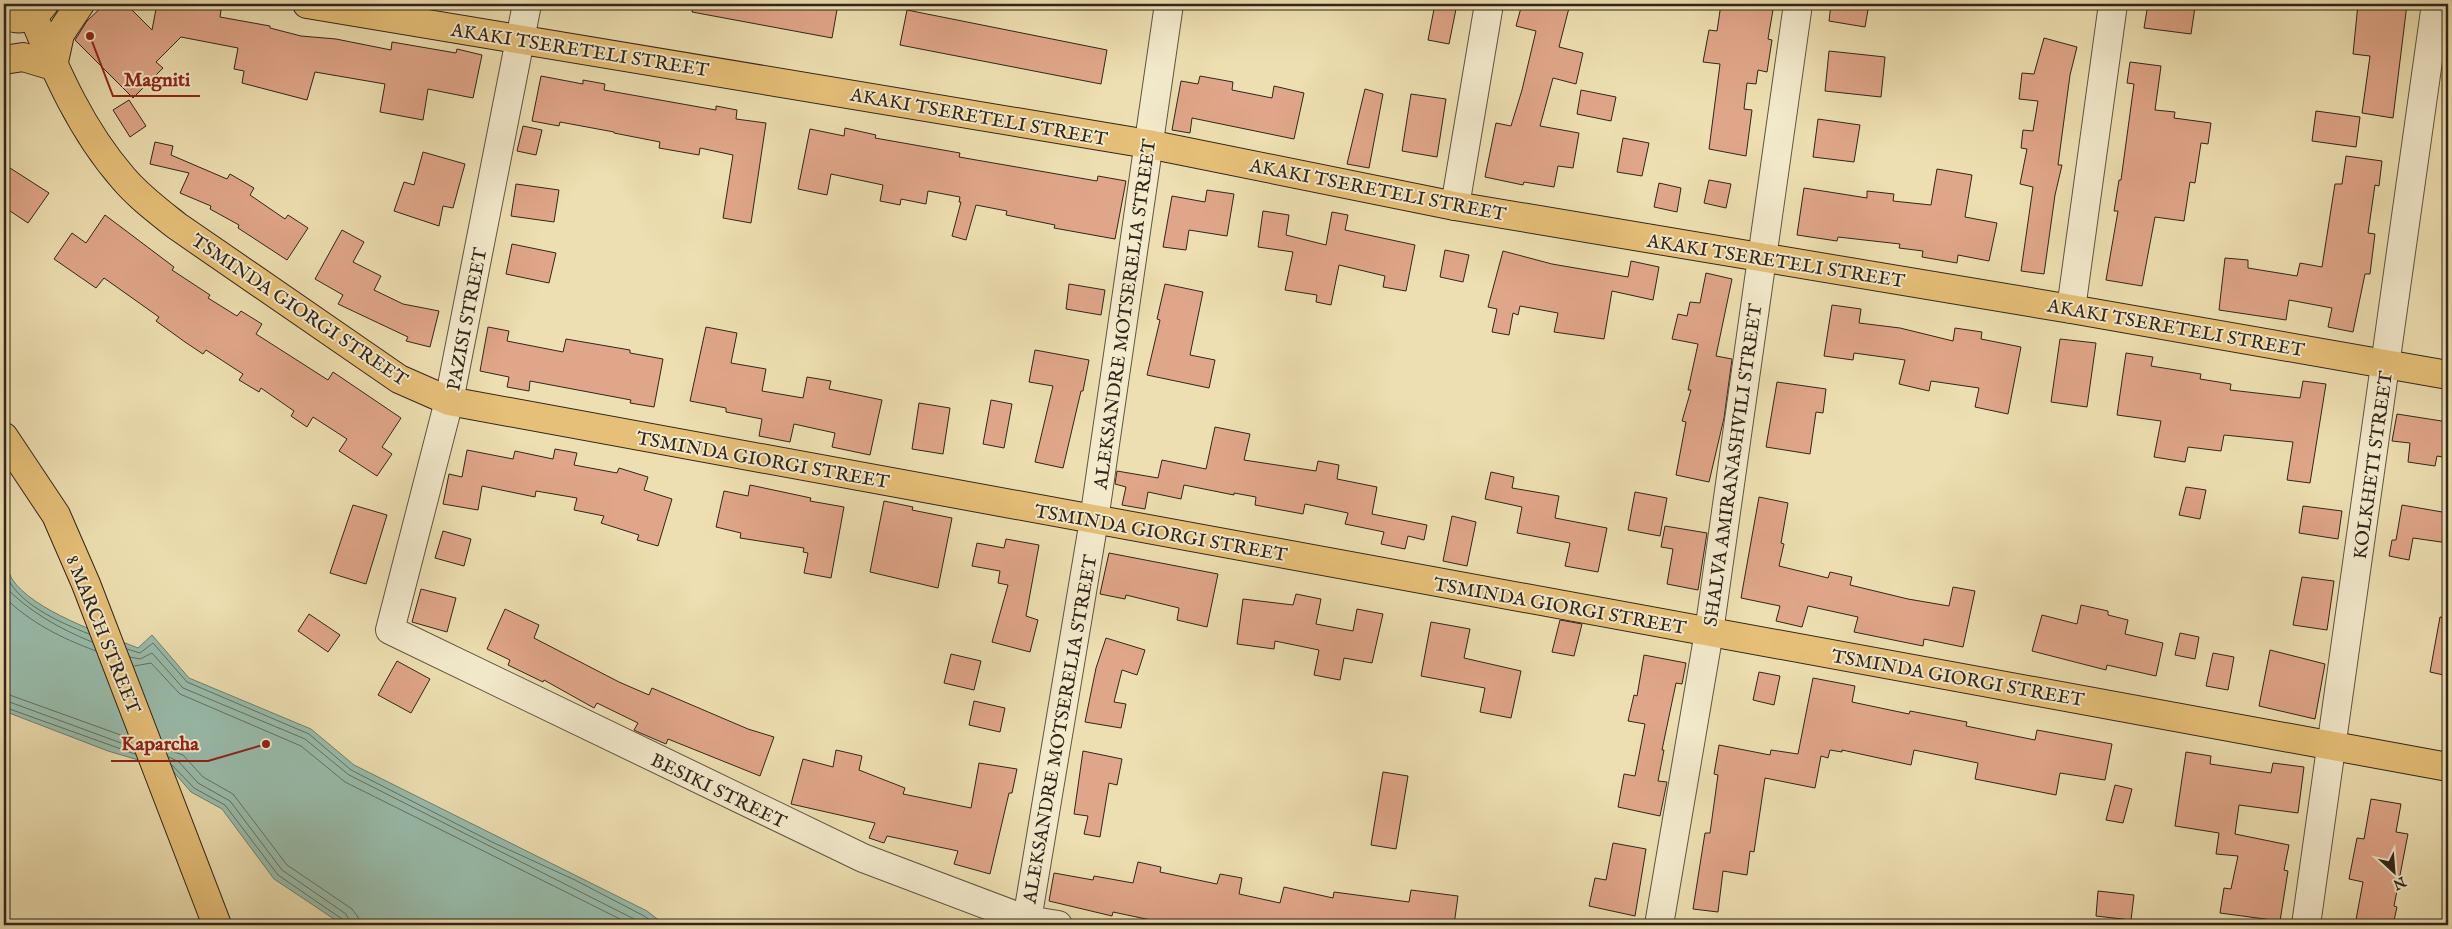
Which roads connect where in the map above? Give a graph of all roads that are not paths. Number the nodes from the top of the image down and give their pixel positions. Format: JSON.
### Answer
{"nodes":[{"id":1,"x":80,"y":4,"type":"edge"},
{"id":2,"x":307,"y":4,"type":"edge"},
{"id":3,"x":527,"y":4,"type":"edge"},
{"id":4,"x":1170,"y":4,"type":"edge"},
{"id":5,"x":1489,"y":4,"type":"edge"},
{"id":6,"x":1798,"y":4,"type":"edge"},
{"id":7,"x":2113,"y":4,"type":"edge"},
{"id":8,"x":2436,"y":4,"type":"edge"},
{"id":9,"x":20,"y":18,"type":"edge"},
{"id":10,"x":521,"y":39,"type":"junction"},
{"id":11,"x":4,"y":60,"type":"edge"},
{"id":12,"x":53,"y":66,"type":"junction"},
{"id":13,"x":1148,"y":144,"type":"junction"},
{"id":14,"x":1455,"y":206,"type":"junction"},
{"id":15,"x":1762,"y":259,"type":"junction"},
{"id":16,"x":2071,"y":309,"type":"junction"},
{"id":17,"x":2386,"y":364,"type":"junction"},
{"id":18,"x":2448,"y":375,"type":"edge"},
{"id":19,"x":450,"y":401,"type":"junction"},
{"id":20,"x":4,"y":437,"type":"edge"},
{"id":21,"x":1094,"y":520,"type":"junction"},
{"id":22,"x":390,"y":630,"type":"joint"},
{"id":23,"x":1709,"y":632,"type":"junction"},
{"id":24,"x":2332,"y":745,"type":"junction"},
{"id":25,"x":2448,"y":767,"type":"edge"},
{"id":26,"x":1026,"y":920,"type":"junction"},
{"id":27,"x":217,"y":925,"type":"edge"},
{"id":28,"x":1058,"y":925,"type":"edge"},
{"id":29,"x":1659,"y":925,"type":"edge"},
{"id":30,"x":2306,"y":925,"type":"edge"}],
"edges":[{"from":1,"to":12,"type":"main road"},
{"from":2,"to":10,"type":"main road","name":"AKAKI TSERETELI STREET"},
{"from":3,"to":10,"type":"street","name":"PAZISI STREET"},
{"from":4,"to":13,"type":"street","name":"ALEKSANDRE MOTSERELIA STREET"},
{"from":5,"to":14,"type":"street"},
{"from":6,"to":15,"type":"street","name":"SHALVA AMIRANASHVILI STREET"},
{"from":7,"to":16,"type":"street"},
{"from":8,"to":17,"type":"street","name":"KOLKHETI STREET"},
{"from":9,"to":12,"type":"main road","name":"TSMINDA GIORGI STREET"},
{"from":10,"to":13,"type":"main road","name":"AKAKI TSERETELI STREET"},
{"from":10,"to":19,"type":"street","name":"PAZISI STREET"},
{"from":11,"to":12,"type":"main road"},
{"from":12,"to":19,"type":"main road","name":"TSMINDA GIORGI STREET"},
{"from":13,"to":14,"type":"main road","name":"AKAKI TSERETELI STREET"},
{"from":13,"to":21,"type":"street","name":"ALEKSANDRE MOTSERELIA STREET"},
{"from":14,"to":15,"type":"main road","name":"AKAKI TSERETELI STREET"},
{"from":15,"to":16,"type":"main road","name":"AKAKI TSERETELI STREET"},
{"from":15,"to":23,"type":"street","name":"SHALVA AMIRANASHVILI STREET"},
{"from":16,"to":17,"type":"main road","name":"AKAKI TSERETELI STREET"},
{"from":17,"to":18,"type":"main road","name":"AKAKI TSERETELI STREET"},
{"from":17,"to":24,"type":"street","name":"KOLKHETI STREET"},
{"from":19,"to":21,"type":"main road","name":"TSMINDA GIORGI STREET"},
{"from":19,"to":22,"type":"street","name":"PAZISI STREET"},
{"from":20,"to":27,"type":"main road","name":"8 MARCH STREET"},
{"from":21,"to":23,"type":"main road","name":"TSMINDA GIORGI STREET"},
{"from":21,"to":26,"type":"street","name":"ALEKSANDRE MOTSERELIA STREET"},
{"from":22,"to":26,"type":"street","name":"BESIKI STREET"},
{"from":23,"to":24,"type":"main road","name":"TSMINDA GIORGI STREET"},
{"from":23,"to":29,"type":"street","name":"SHALVA AMIRANASHVILI STREET"},
{"from":24,"to":25,"type":"main road","name":"TSMINDA GIORGI STREET"},
{"from":24,"to":30,"type":"street","name":"KOLKHETI STREET"},
{"from":26,"to":28,"type":"street","name":"BESIKI STREET"}]}
